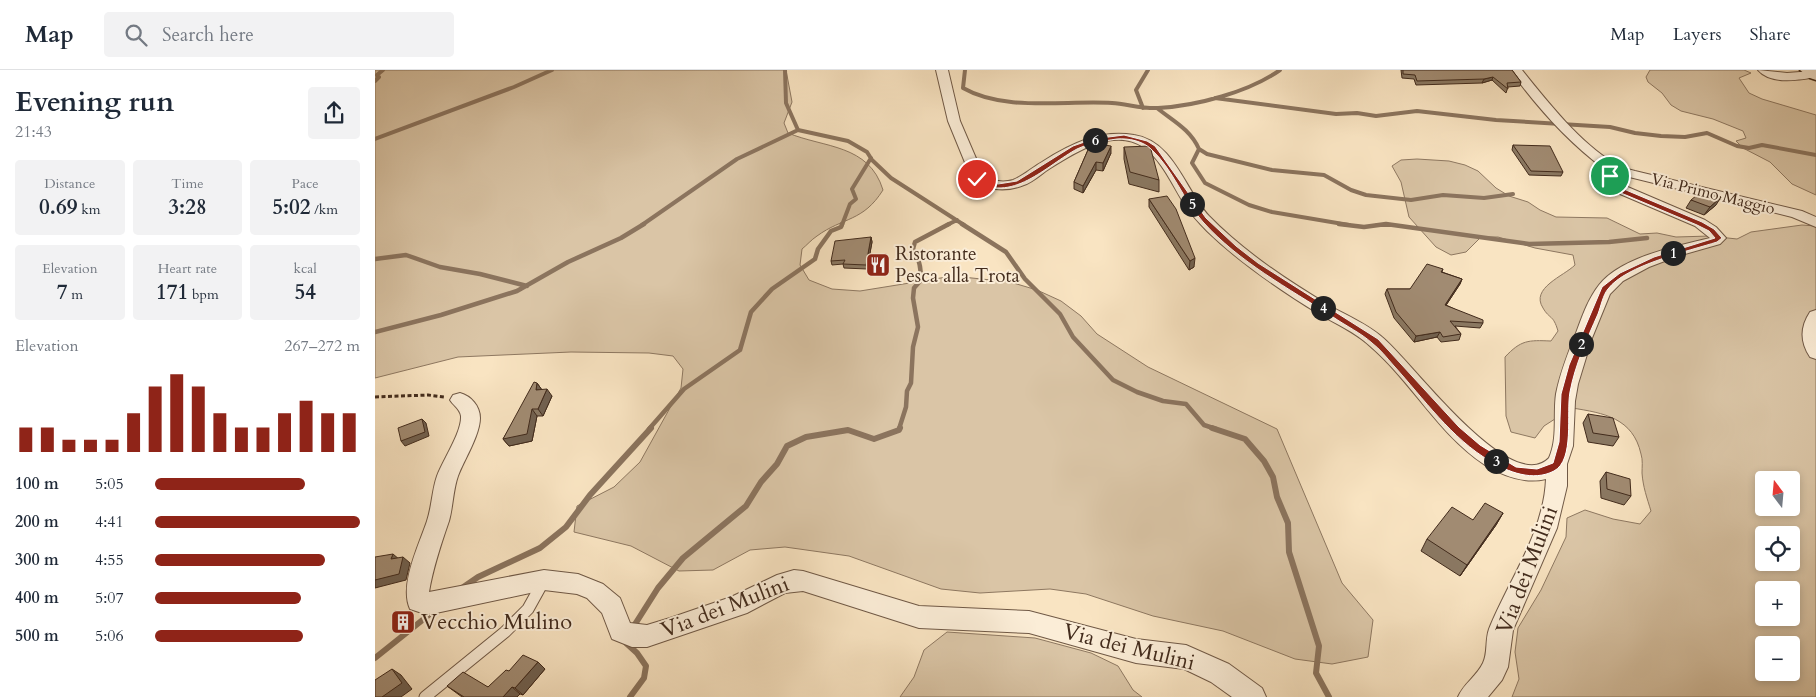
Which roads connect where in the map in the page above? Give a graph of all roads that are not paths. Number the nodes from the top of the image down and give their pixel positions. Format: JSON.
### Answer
{"nodes":[{"id":1,"x":942,"y":70,"type":"edge"},
{"id":2,"x":1516,"y":70,"type":"edge"},
{"id":3,"x":1764,"y":70,"type":"edge"},
{"id":4,"x":1812,"y":73,"type":"edge"},
{"id":5,"x":1610,"y":167,"type":"junction"},
{"id":6,"x":1816,"y":222,"type":"edge"},
{"id":7,"x":1816,"y":316,"type":"edge"},
{"id":8,"x":1816,"y":353,"type":"edge"},
{"id":9,"x":460,"y":400,"type":"road end"},
{"id":10,"x":1557,"y":465,"type":"junction"},
{"id":11,"x":544,"y":580,"type":"junction"},
{"id":12,"x":425,"y":697,"type":"edge"},
{"id":13,"x":1253,"y":697,"type":"edge"},
{"id":14,"x":1471,"y":697,"type":"edge"}],
"edges":[{"from":1,"to":10,"type":"street"},
{"from":2,"to":5,"type":"street"},
{"from":3,"to":4,"type":"street"},
{"from":5,"to":6,"type":"street","name":"Via Primo Maggio"},
{"from":5,"to":10,"type":"street","name":"Via dei Mulini"},
{"from":7,"to":8,"type":"street"},
{"from":9,"to":11,"type":"street","name":"Via dei Mulini"},
{"from":10,"to":14,"type":"street","name":"Via dei Mulini"},
{"from":11,"to":12,"type":"lane"},
{"from":11,"to":13,"type":"street","name":"Via dei Mulini"}]}
